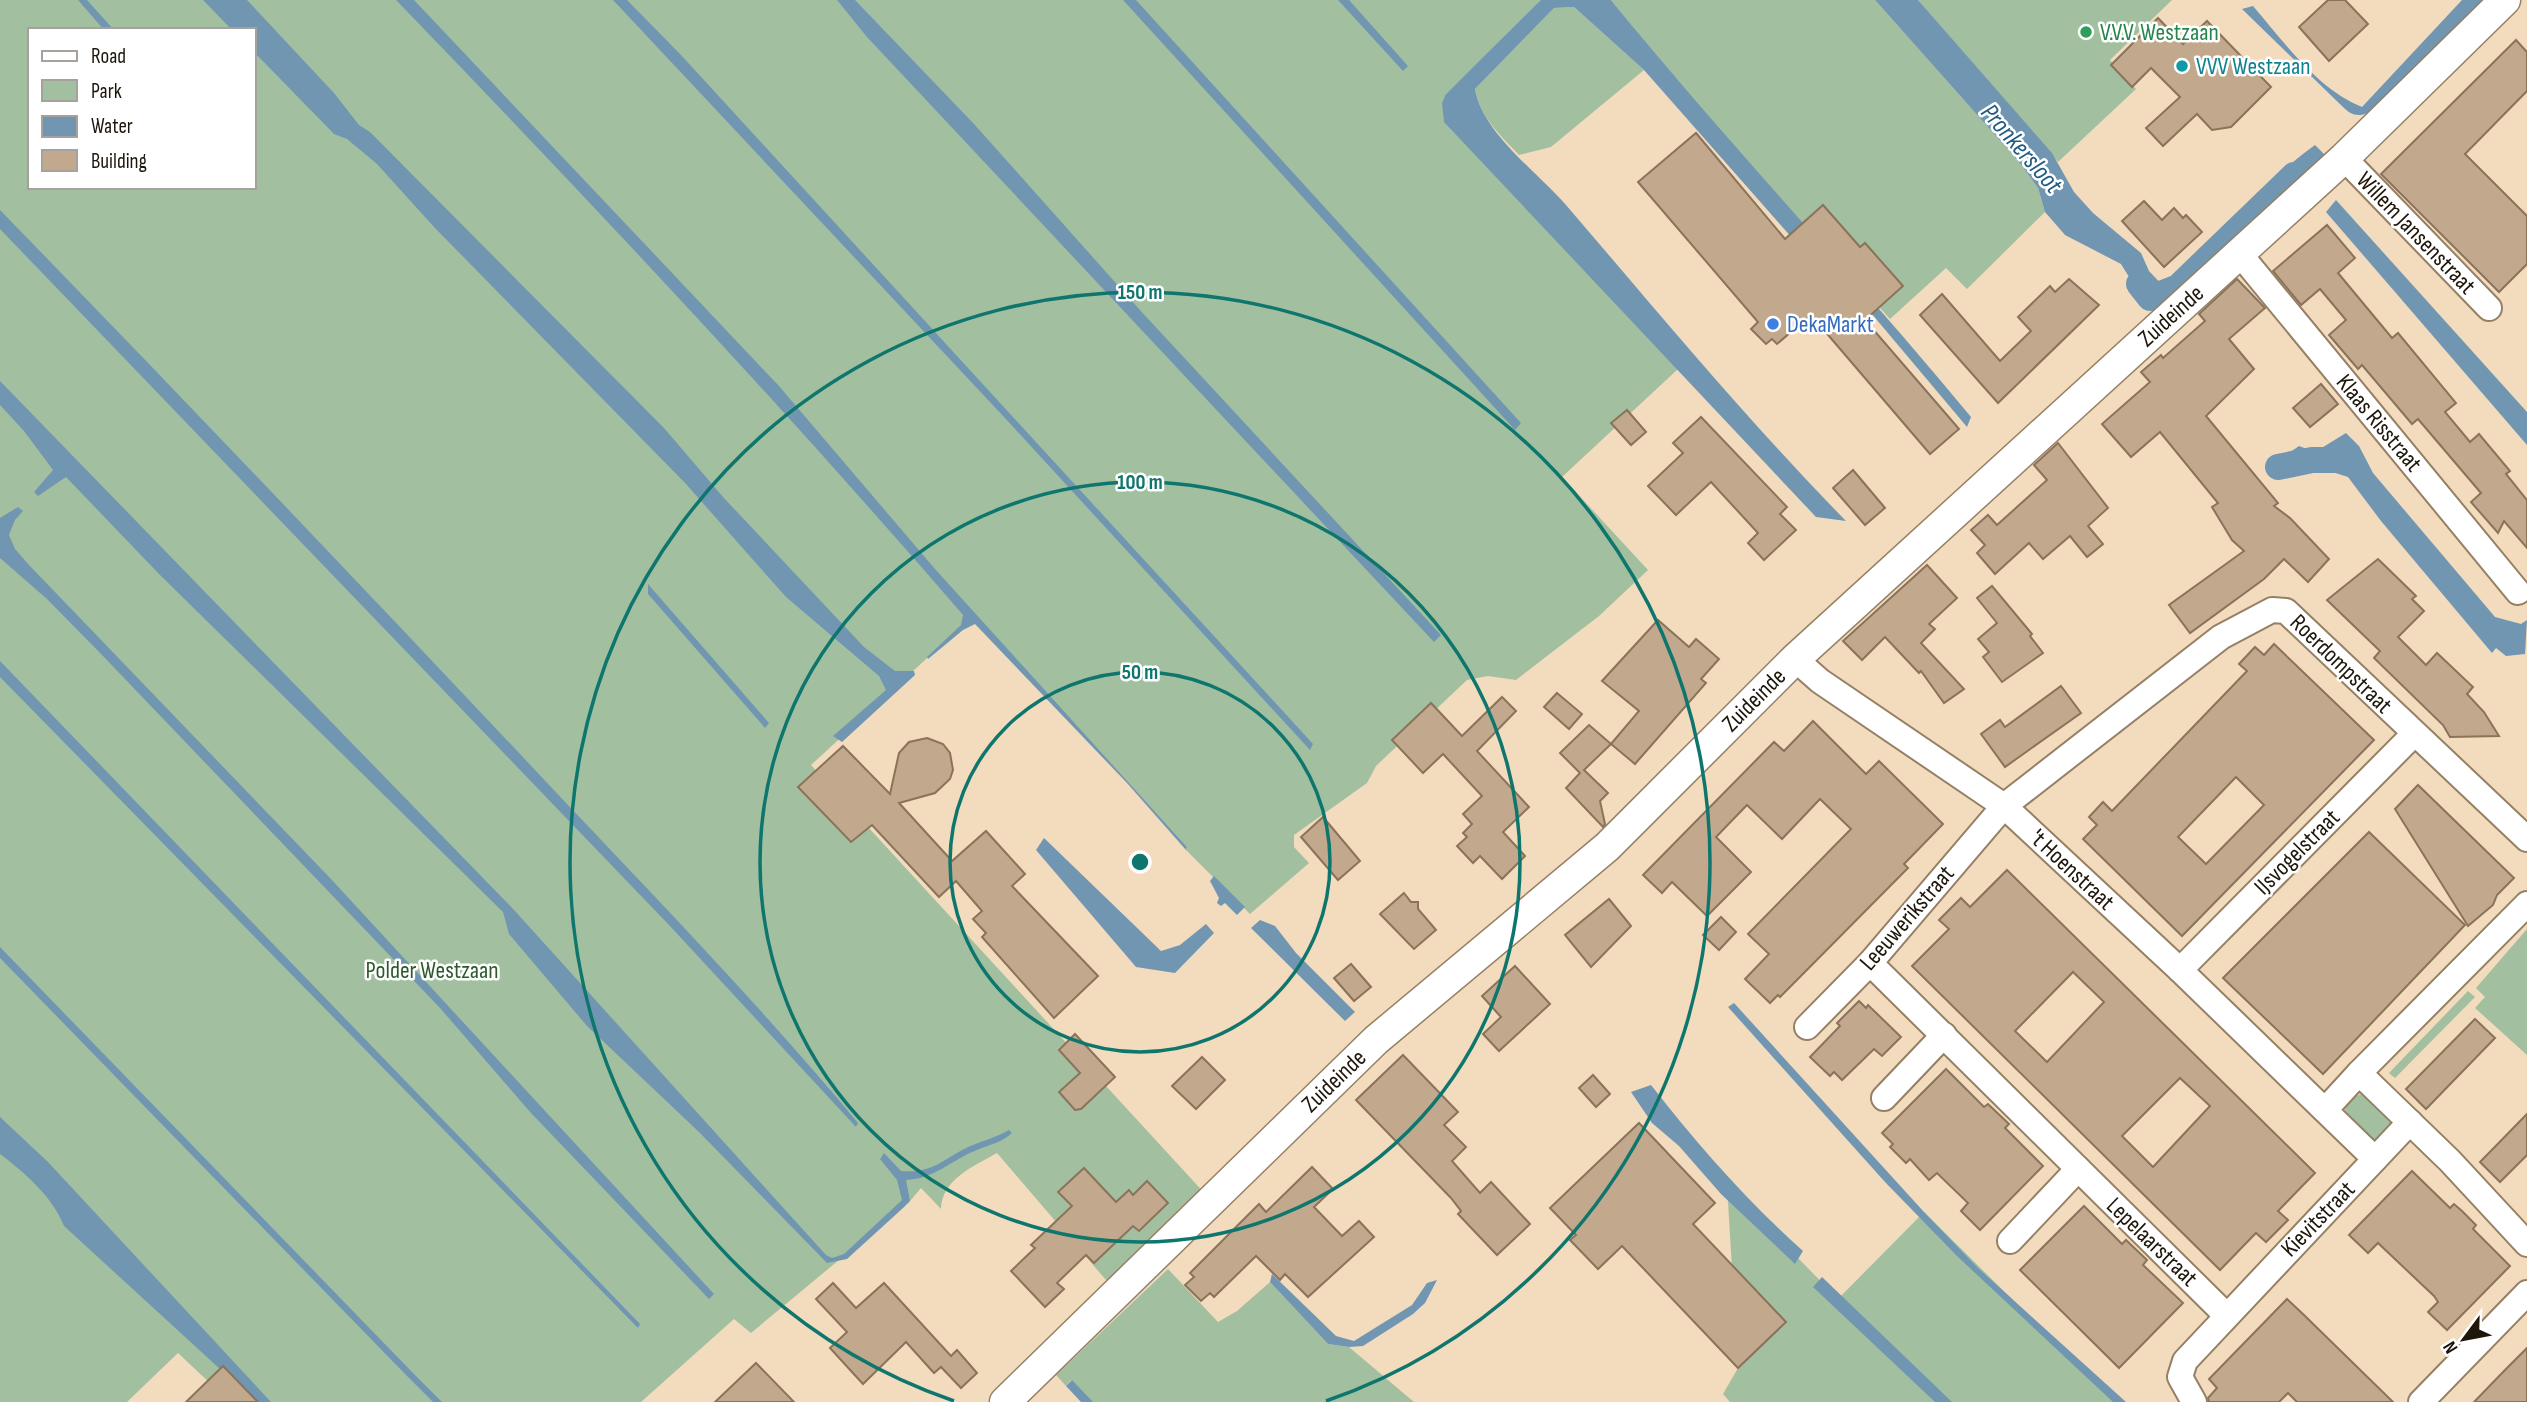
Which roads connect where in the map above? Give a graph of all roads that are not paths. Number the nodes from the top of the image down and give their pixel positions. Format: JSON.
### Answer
{"nodes":[{"id":1,"x":2505,"y":0,"type":"edge"},
{"id":2,"x":2344,"y":158,"type":"junction"},
{"id":3,"x":2239,"y":253,"type":"junction"},
{"id":4,"x":2488,"y":308,"type":"dead end"},
{"id":5,"x":2518,"y":592,"type":"dead end"},
{"id":6,"x":1796,"y":659,"type":"junction"},
{"id":7,"x":2414,"y":734,"type":"junction"},
{"id":8,"x":2004,"y":806,"type":"junction"},
{"id":9,"x":2527,"y":839,"type":"edge"},
{"id":10,"x":2527,"y":904,"type":"edge"},
{"id":11,"x":1870,"y":962,"type":"junction"},
{"id":12,"x":2180,"y":970,"type":"junction"},
{"id":13,"x":1807,"y":1027,"type":"dead end"},
{"id":14,"x":1944,"y":1035,"type":"junction"},
{"id":15,"x":2359,"y":1073,"type":"junction"},
{"id":16,"x":1884,"y":1098,"type":"dead end"},
{"id":17,"x":2325,"y":1110,"type":"junction"},
{"id":18,"x":2410,"y":1122,"type":"junction"},
{"id":19,"x":2375,"y":1159,"type":"junction"},
{"id":20,"x":2078,"y":1169,"type":"junction"},
{"id":21,"x":2010,"y":1241,"type":"dead end"},
{"id":22,"x":2527,"y":1244,"type":"edge"},
{"id":23,"x":2527,"y":1293,"type":"edge"},
{"id":24,"x":2226,"y":1315,"type":"junction"},
{"id":25,"x":1005,"y":1402,"type":"edge"},
{"id":26,"x":2194,"y":1402,"type":"edge"},
{"id":27,"x":2421,"y":1402,"type":"edge"}],
"edges":[{"from":1,"to":2,"type":"street","name":"Zuideinde"},
{"from":2,"to":3,"type":"street","name":"Zuideinde"},
{"from":2,"to":4,"type":"street","name":"Willem Jansenstraat"},
{"from":3,"to":5,"type":"street","name":"Klaas Risstraat"},
{"from":3,"to":6,"type":"street","name":"Zuideinde"},
{"from":6,"to":8,"type":"street","name":"'t Hoenstraat"},
{"from":6,"to":25,"type":"street","name":"Zuideinde"},
{"from":7,"to":8,"type":"street","name":"Roerdompstraat"},
{"from":7,"to":9,"type":"street","name":"Roerdompstraat"},
{"from":7,"to":12,"type":"street","name":"IJsvogelstraat"},
{"from":8,"to":11,"type":"street","name":"Leeuwerikstraat"},
{"from":8,"to":12,"type":"street","name":"'t Hoenstraat"},
{"from":10,"to":15,"type":"street"},
{"from":11,"to":13,"type":"street","name":"Leeuwerikstraat"},
{"from":11,"to":14,"type":"street","name":"Lepelaarstraat"},
{"from":12,"to":17,"type":"street","name":"'t Hoenstraat"},
{"from":14,"to":16,"type":"street"},
{"from":14,"to":20,"type":"street","name":"Lepelaarstraat"},
{"from":15,"to":17,"type":"street"},
{"from":15,"to":18,"type":"street"},
{"from":17,"to":19,"type":"street","name":"'t Hoenstraat"},
{"from":18,"to":19,"type":"street","name":"Kievitstraat"},
{"from":18,"to":22,"type":"street"},
{"from":19,"to":24,"type":"street","name":"Kievitstraat"},
{"from":20,"to":21,"type":"street"},
{"from":20,"to":24,"type":"street","name":"Lepelaarstraat"},
{"from":23,"to":27,"type":"street"},
{"from":24,"to":26,"type":"street","name":"Kievitstraat"}]}
